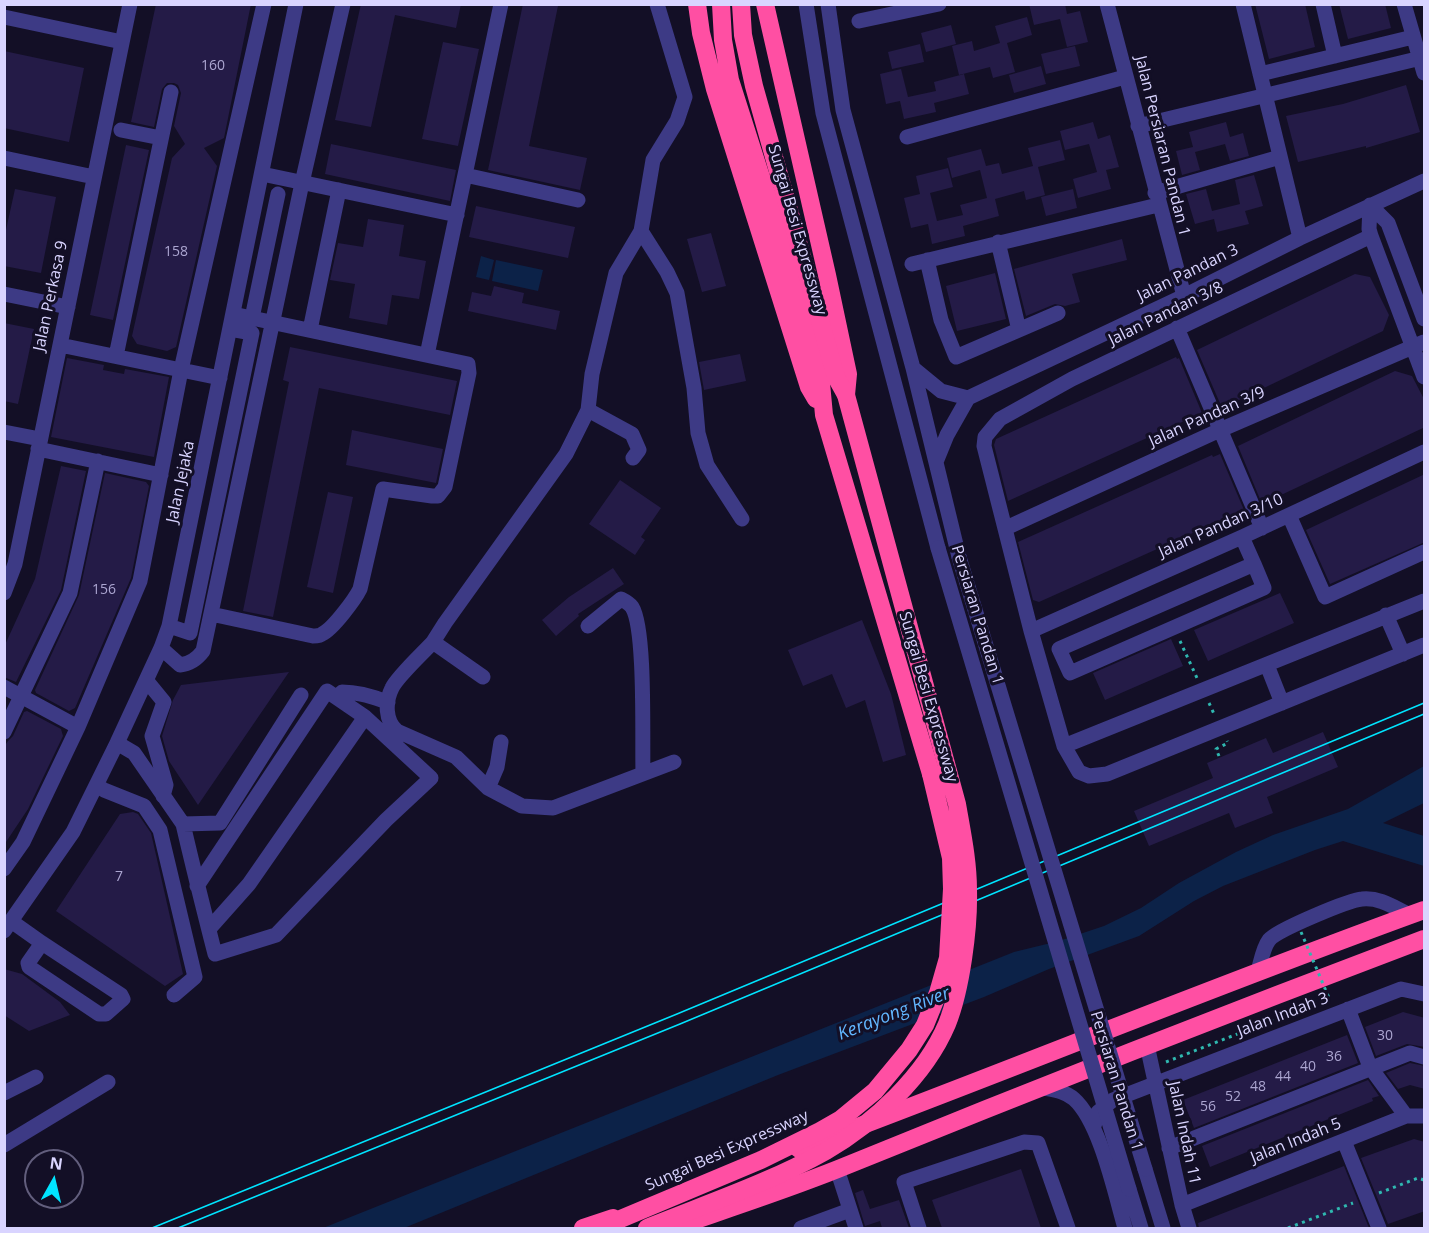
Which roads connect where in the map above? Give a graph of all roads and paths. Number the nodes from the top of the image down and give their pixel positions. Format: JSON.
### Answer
{"nodes":[{"id":1,"x":130,"y":4,"type":"edge"},
{"id":2,"x":264,"y":4,"type":"edge"},
{"id":3,"x":296,"y":4,"type":"edge"},
{"id":4,"x":343,"y":4,"type":"edge"},
{"id":5,"x":501,"y":4,"type":"edge"},
{"id":6,"x":657,"y":4,"type":"edge"},
{"id":7,"x":721,"y":4,"type":"edge"},
{"id":8,"x":741,"y":4,"type":"edge"},
{"id":9,"x":765,"y":4,"type":"edge"},
{"id":10,"x":806,"y":4,"type":"edge"},
{"id":11,"x":828,"y":4,"type":"edge"},
{"id":12,"x":939,"y":4,"type":"edge"},
{"id":13,"x":1107,"y":4,"type":"edge"},
{"id":14,"x":1243,"y":4,"type":"edge"},
{"id":15,"x":1323,"y":4,"type":"edge"},
{"id":16,"x":1404,"y":4,"type":"edge"},
{"id":17,"x":697,"y":5,"type":"edge"},
{"id":18,"x":4,"y":17,"type":"edge"},
{"id":19,"x":859,"y":21,"type":"dead end"},
{"id":20,"x":1413,"y":37,"type":"junction"},
{"id":21,"x":122,"y":42,"type":"junction"},
{"id":22,"x":1335,"y":56,"type":"junction"},
{"id":23,"x":1423,"y":65,"type":"edge"},
{"id":24,"x":1260,"y":74,"type":"junction"},
{"id":25,"x":1125,"y":77,"type":"junction"},
{"id":26,"x":171,"y":92,"type":"dead end"},
{"id":27,"x":1265,"y":96,"type":"junction"},
{"id":28,"x":1138,"y":126,"type":"junction"},
{"id":29,"x":121,"y":130,"type":"dead end"},
{"id":30,"x":907,"y":136,"type":"dead end"},
{"id":31,"x":161,"y":138,"type":"junction"},
{"id":32,"x":1280,"y":156,"type":"junction"},
{"id":33,"x":4,"y":159,"type":"edge"},
{"id":34,"x":262,"y":174,"type":"junction"},
{"id":35,"x":465,"y":175,"type":"junction"},
{"id":36,"x":94,"y":177,"type":"junction"},
{"id":37,"x":1425,"y":181,"type":"edge"},
{"id":38,"x":302,"y":183,"type":"junction"},
{"id":39,"x":339,"y":190,"type":"junction"},
{"id":40,"x":278,"y":194,"type":"dead end"},
{"id":41,"x":1157,"y":199,"type":"junction"},
{"id":42,"x":578,"y":200,"type":"dead end"},
{"id":43,"x":1371,"y":205,"type":"junction"},
{"id":44,"x":456,"y":215,"type":"junction"},
{"id":45,"x":641,"y":231,"type":"junction"},
{"id":46,"x":1371,"y":236,"type":"junction"},
{"id":47,"x":1300,"y":238,"type":"junction"},
{"id":48,"x":998,"y":242,"type":"junction"},
{"id":49,"x":4,"y":294,"type":"edge"},
{"id":50,"x":1184,"y":296,"type":"junction"},
{"id":51,"x":68,"y":307,"type":"junction"},
{"id":52,"x":1058,"y":313,"type":"dead end"},
{"id":53,"x":252,"y":318,"type":"junction"},
{"id":54,"x":1425,"y":319,"type":"edge"},
{"id":55,"x":232,"y":322,"type":"junction"},
{"id":56,"x":273,"y":323,"type":"junction"},
{"id":57,"x":1177,"y":328,"type":"junction"},
{"id":58,"x":310,"y":330,"type":"junction"},
{"id":59,"x":1020,"y":330,"type":"junction"},
{"id":60,"x":1419,"y":344,"type":"edge"},
{"id":61,"x":60,"y":345,"type":"junction"},
{"id":62,"x":1061,"y":353,"type":"junction"},
{"id":63,"x":427,"y":355,"type":"junction"},
{"id":64,"x":116,"y":356,"type":"junction"},
{"id":65,"x":913,"y":368,"type":"junction"},
{"id":66,"x":182,"y":370,"type":"junction"},
{"id":67,"x":1425,"y":376,"type":"edge"},
{"id":68,"x":220,"y":378,"type":"junction"},
{"id":69,"x":1072,"y":379,"type":"junction"},
{"id":70,"x":846,"y":395,"type":"junction"},
{"id":71,"x":968,"y":398,"type":"junction"},
{"id":72,"x":588,"y":410,"type":"junction"},
{"id":73,"x":824,"y":415,"type":"junction"},
{"id":74,"x":1220,"y":430,"type":"junction"},
{"id":75,"x":4,"y":432,"type":"edge"},
{"id":76,"x":39,"y":444,"type":"junction"},
{"id":77,"x":1425,"y":452,"type":"edge"},
{"id":78,"x":633,"y":458,"type":"dead end"},
{"id":79,"x":98,"y":461,"type":"junction"},
{"id":80,"x":936,"y":462,"type":"junction"},
{"id":81,"x":161,"y":475,"type":"junction"},
{"id":82,"x":1289,"y":515,"type":"junction"},
{"id":83,"x":742,"y":519,"type":"dead end"},
{"id":84,"x":1006,"y":528,"type":"junction"},
{"id":85,"x":1262,"y":528,"type":"junction"},
{"id":86,"x":1242,"y":537,"type":"junction"},
{"id":87,"x":1425,"y":552,"type":"edge"},
{"id":88,"x":1254,"y":564,"type":"junction"},
{"id":89,"x":4,"y":593,"type":"edge"},
{"id":90,"x":1425,"y":601,"type":"edge"},
{"id":91,"x":211,"y":614,"type":"junction"},
{"id":92,"x":1386,"y":615,"type":"junction"},
{"id":93,"x":169,"y":626,"type":"junction"},
{"id":94,"x":588,"y":626,"type":"dead end"},
{"id":95,"x":1030,"y":631,"type":"junction"},
{"id":96,"x":433,"y":642,"type":"junction"},
{"id":97,"x":1425,"y":645,"type":"edge"},
{"id":98,"x":161,"y":648,"type":"junction"},
{"id":99,"x":1403,"y":654,"type":"junction"},
{"id":100,"x":1267,"y":665,"type":"junction"},
{"id":101,"x":483,"y":677,"type":"dead end"},
{"id":102,"x":146,"y":680,"type":"junction"},
{"id":103,"x":4,"y":687,"type":"edge"},
{"id":104,"x":301,"y":695,"type":"dead end"},
{"id":105,"x":21,"y":696,"type":"junction"},
{"id":106,"x":337,"y":698,"type":"junction"},
{"id":107,"x":388,"y":702,"type":"junction"},
{"id":108,"x":1282,"y":703,"type":"junction"},
{"id":109,"x":365,"y":717,"type":"junction"},
{"id":110,"x":78,"y":727,"type":"junction"},
{"id":111,"x":4,"y":732,"type":"edge"},
{"id":112,"x":152,"y":736,"type":"junction"},
{"id":113,"x":501,"y":742,"type":"dead end"},
{"id":114,"x":117,"y":743,"type":"junction"},
{"id":115,"x":1064,"y":746,"type":"junction"},
{"id":116,"x":134,"y":753,"type":"junction"},
{"id":117,"x":674,"y":762,"type":"dead end"},
{"id":118,"x":643,"y":773,"type":"junction"},
{"id":119,"x":97,"y":785,"type":"junction"},
{"id":120,"x":488,"y":788,"type":"junction"},
{"id":121,"x":163,"y":796,"type":"junction"},
{"id":122,"x":183,"y":824,"type":"junction"},
{"id":123,"x":4,"y":869,"type":"edge"},
{"id":124,"x":197,"y":886,"type":"junction"},
{"id":125,"x":1417,"y":913,"type":"edge"},
{"id":126,"x":8,"y":926,"type":"edge"},
{"id":127,"x":209,"y":930,"type":"junction"},
{"id":128,"x":1301,"y":932,"type":"dead end"},
{"id":129,"x":1425,"y":939,"type":"edge"},
{"id":130,"x":42,"y":943,"type":"junction"},
{"id":131,"x":1258,"y":971,"type":"junction"},
{"id":132,"x":1425,"y":994,"type":"edge"},
{"id":133,"x":174,"y":995,"type":"dead end"},
{"id":134,"x":1348,"y":1009,"type":"junction"},
{"id":135,"x":1147,"y":1045,"type":"junction"},
{"id":136,"x":1425,"y":1056,"type":"edge"},
{"id":137,"x":1370,"y":1067,"type":"junction"},
{"id":138,"x":1152,"y":1068,"type":"junction"},
{"id":139,"x":36,"y":1077,"type":"dead end"},
{"id":140,"x":108,"y":1082,"type":"dead end"},
{"id":141,"x":1155,"y":1083,"type":"junction"},
{"id":142,"x":1043,"y":1088,"type":"junction"},
{"id":143,"x":4,"y":1093,"type":"edge"},
{"id":144,"x":1406,"y":1116,"type":"junction"},
{"id":145,"x":1425,"y":1116,"type":"edge"},
{"id":146,"x":1094,"y":1126,"type":"junction"},
{"id":147,"x":1344,"y":1141,"type":"junction"},
{"id":148,"x":4,"y":1145,"type":"edge"},
{"id":149,"x":1169,"y":1148,"type":"junction"},
{"id":150,"x":837,"y":1169,"type":"junction"},
{"id":151,"x":1182,"y":1205,"type":"junction"},
{"id":152,"x":850,"y":1210,"type":"junction"},
{"id":153,"x":584,"y":1228,"type":"edge"},
{"id":154,"x":599,"y":1228,"type":"edge"},
{"id":155,"x":647,"y":1228,"type":"edge"},
{"id":156,"x":672,"y":1228,"type":"edge"},
{"id":157,"x":801,"y":1228,"type":"edge"},
{"id":158,"x":856,"y":1228,"type":"edge"},
{"id":159,"x":919,"y":1228,"type":"edge"},
{"id":160,"x":1068,"y":1228,"type":"edge"},
{"id":161,"x":1125,"y":1228,"type":"edge"},
{"id":162,"x":1141,"y":1228,"type":"edge"},
{"id":163,"x":1163,"y":1228,"type":"edge"},
{"id":164,"x":1189,"y":1228,"type":"edge"},
{"id":165,"x":1379,"y":1228,"type":"edge"}],
"edges":[{"from":1,"to":21,"type":"street","name":"Jalan Perkasa 9"},
{"from":2,"to":66,"type":"street"},
{"from":3,"to":34,"type":"street","name":"Jalan Jejaka"},
{"from":4,"to":38,"type":"street"},
{"from":5,"to":35,"type":"street"},
{"from":6,"to":45,"type":"street"},
{"from":7,"to":73,"type":"highway","name":"Sungai Besi Expressway"},
{"from":8,"to":70,"type":"highway","name":"Sungai Besi Expressway","bridge":true},
{"from":9,"to":70,"type":"highway"},
{"from":10,"to":162,"type":"street","name":"Persiaran Pandan 1","bridge":true},
{"from":11,"to":65,"type":"street","name":"Persiaran Pandan 1"},
{"from":12,"to":19,"type":"street"},
{"from":13,"to":25,"type":"street","name":"Jalan Persiaran Pandan 1"},
{"from":14,"to":24,"type":"street"},
{"from":15,"to":22,"type":"street"},
{"from":16,"to":20,"type":"street"},
{"from":17,"to":73,"type":"highway"},
{"from":18,"to":21,"type":"street"},
{"from":20,"to":22,"type":"street"},
{"from":20,"to":23,"type":"street"},
{"from":21,"to":36,"type":"street","name":"Jalan Perkasa 9"},
{"from":22,"to":24,"type":"street"},
{"from":23,"to":27,"type":"street"},
{"from":24,"to":27,"type":"street"},
{"from":25,"to":28,"type":"street","name":"Jalan Persiaran Pandan 1"},
{"from":25,"to":30,"type":"street"},
{"from":26,"to":31,"type":"street"},
{"from":27,"to":28,"type":"street"},
{"from":27,"to":32,"type":"street"},
{"from":28,"to":41,"type":"street","name":"Jalan Persiaran Pandan 1"},
{"from":29,"to":31,"type":"street"},
{"from":31,"to":64,"type":"street"},
{"from":32,"to":41,"type":"street"},
{"from":32,"to":47,"type":"street"},
{"from":33,"to":36,"type":"street"},
{"from":34,"to":38,"type":"street"},
{"from":34,"to":55,"type":"street","name":"Jalan Jejaka"},
{"from":35,"to":42,"type":"street"},
{"from":35,"to":44,"type":"street"},
{"from":36,"to":51,"type":"street","name":"Jalan Perkasa 9"},
{"from":37,"to":43,"type":"street","name":"Jalan Pandan 3"},
{"from":38,"to":39,"type":"street"},
{"from":38,"to":56,"type":"street"},
{"from":39,"to":44,"type":"street"},
{"from":39,"to":58,"type":"street"},
{"from":40,"to":53,"type":"street"},
{"from":41,"to":48,"type":"street"},
{"from":41,"to":50,"type":"street","name":"Jalan Persiaran Pandan 1"},
{"from":43,"to":46,"type":"street"},
{"from":43,"to":47,"type":"street","name":"Jalan Pandan 3"},
{"from":43,"to":54,"type":"street"},
{"from":44,"to":63,"type":"street"},
{"from":45,"to":72,"type":"street"},
{"from":45,"to":83,"type":"street"},
{"from":46,"to":57,"type":"street","name":"Jalan Pandan 3/8"},
{"from":46,"to":60,"type":"street"},
{"from":47,"to":50,"type":"street","name":"Jalan Pandan 3"},
{"from":48,"to":59,"type":"street"},
{"from":48,"to":59,"type":"street"},
{"from":49,"to":51,"type":"street"},
{"from":50,"to":62,"type":"street","name":"Jalan Pandan 3"},
{"from":51,"to":61,"type":"street","name":"Jalan Perkasa 9"},
{"from":52,"to":59,"type":"street"},
{"from":53,"to":55,"type":"street"},
{"from":53,"to":56,"type":"street"},
{"from":55,"to":68,"type":"street","name":"Jalan Jejaka"},
{"from":55,"to":93,"type":"street"},
{"from":56,"to":58,"type":"street"},
{"from":56,"to":91,"type":"street"},
{"from":57,"to":69,"type":"street","name":"Jalan Pandan 3/8"},
{"from":57,"to":74,"type":"street"},
{"from":58,"to":63,"type":"street"},
{"from":60,"to":67,"type":"street"},
{"from":60,"to":74,"type":"street","name":"Jalan Pandan 3/9"},
{"from":61,"to":64,"type":"street"},
{"from":61,"to":76,"type":"street","name":"Jalan Perkasa 9"},
{"from":62,"to":69,"type":"street"},
{"from":62,"to":71,"type":"street","name":"Jalan Pandan 3"},
{"from":63,"to":91,"type":"street"},
{"from":64,"to":66,"type":"street"},
{"from":65,"to":71,"type":"street"},
{"from":65,"to":80,"type":"street","name":"Persiaran Pandan 1"},
{"from":66,"to":68,"type":"street"},
{"from":66,"to":81,"type":"street"},
{"from":68,"to":93,"type":"street","name":"Jalan Jejaka"},
{"from":69,"to":84,"type":"street","name":"Jalan Pandan 3/8"},
{"from":70,"to":155,"type":"highway","name":"Sungai Besi Expressway","bridge":true},
{"from":71,"to":80,"type":"street"},
{"from":72,"to":78,"type":"street"},
{"from":72,"to":96,"type":"street"},
{"from":73,"to":154,"type":"highway","name":"Sungai Besi Expressway","bridge":true},
{"from":74,"to":84,"type":"street","name":"Jalan Pandan 3/9"},
{"from":74,"to":85,"type":"street"},
{"from":75,"to":76,"type":"street"},
{"from":76,"to":79,"type":"street"},
{"from":76,"to":89,"type":"street","name":"Jalan Perkasa 9"},
{"from":77,"to":82,"type":"street","name":"Jalan Pandan 3/10"},
{"from":79,"to":81,"type":"street"},
{"from":79,"to":105,"type":"street"},
{"from":80,"to":163,"type":"street","name":"Persiaran Pandan 1","bridge":true},
{"from":81,"to":110,"type":"street"},
{"from":82,"to":85,"type":"street","name":"Jalan Pandan 3/10"},
{"from":82,"to":87,"type":"street"},
{"from":84,"to":95,"type":"street"},
{"from":85,"to":86,"type":"street","name":"Jalan Pandan 3/10"},
{"from":86,"to":88,"type":"street"},
{"from":86,"to":95,"type":"street","name":"Jalan Pandan 3/10"},
{"from":88,"to":88,"type":"street"},
{"from":90,"to":92,"type":"street"},
{"from":91,"to":98,"type":"street"},
{"from":92,"to":99,"type":"street"},
{"from":92,"to":100,"type":"street"},
{"from":93,"to":98,"type":"street","name":"Jalan Jejaka"},
{"from":94,"to":118,"type":"street"},
{"from":95,"to":115,"type":"street"},
{"from":96,"to":101,"type":"street"},
{"from":96,"to":107,"type":"street"},
{"from":97,"to":99,"type":"street"},
{"from":98,"to":102,"type":"street","name":"Jalan Jejaka"},
{"from":99,"to":108,"type":"street"},
{"from":100,"to":108,"type":"street"},
{"from":100,"to":115,"type":"street"},
{"from":102,"to":112,"type":"street"},
{"from":102,"to":114,"type":"street","name":"Jalan Jejaka"},
{"from":103,"to":105,"type":"street"},
{"from":104,"to":122,"type":"street"},
{"from":105,"to":110,"type":"street"},
{"from":105,"to":111,"type":"street"},
{"from":106,"to":107,"type":"street"},
{"from":106,"to":109,"type":"street"},
{"from":106,"to":124,"type":"street"},
{"from":107,"to":120,"type":"street"},
{"from":108,"to":115,"type":"street"},
{"from":109,"to":127,"type":"street"},
{"from":109,"to":127,"type":"street"},
{"from":110,"to":123,"type":"street"},
{"from":112,"to":116,"type":"street"},
{"from":112,"to":121,"type":"street"},
{"from":113,"to":120,"type":"street"},
{"from":114,"to":116,"type":"street"},
{"from":114,"to":119,"type":"street","name":"Jalan Jejaka"},
{"from":116,"to":121,"type":"street"},
{"from":117,"to":118,"type":"street"},
{"from":118,"to":120,"type":"street"},
{"from":119,"to":126,"type":"street","name":"Jalan Jejaka"},
{"from":119,"to":133,"type":"street"},
{"from":121,"to":122,"type":"street"},
{"from":122,"to":124,"type":"street"},
{"from":124,"to":127,"type":"street"},
{"from":125,"to":131,"type":"highway"},
{"from":125,"to":131,"type":"street"},
{"from":126,"to":130,"type":"street"},
{"from":128,"to":138,"type":"path","bridge":true},
{"from":129,"to":135,"type":"highway"},
{"from":130,"to":130,"type":"street"},
{"from":131,"to":153,"type":"highway"},
{"from":132,"to":134,"type":"street","name":"Jalan Indah 3"},
{"from":134,"to":137,"type":"street"},
{"from":134,"to":141,"type":"street","name":"Jalan Indah 3"},
{"from":135,"to":138,"type":"street","name":"Jalan Indah 11"},
{"from":135,"to":142,"type":"highway"},
{"from":136,"to":137,"type":"street"},
{"from":137,"to":144,"type":"street"},
{"from":137,"to":149,"type":"street"},
{"from":138,"to":141,"type":"street","name":"Jalan Indah 11"},
{"from":139,"to":143,"type":"street"},
{"from":140,"to":148,"type":"street"},
{"from":141,"to":146,"type":"street","name":"Jalan Indah 3"},
{"from":141,"to":149,"type":"street","name":"Jalan Indah 11"},
{"from":142,"to":146,"type":"street"},
{"from":142,"to":150,"type":"highway"},
{"from":144,"to":145,"type":"street","name":"Jalan Indah 5"},
{"from":144,"to":147,"type":"street","name":"Jalan Indah 5"},
{"from":146,"to":161,"type":"street"},
{"from":147,"to":151,"type":"street","name":"Jalan Indah 5"},
{"from":147,"to":165,"type":"street"},
{"from":149,"to":151,"type":"street","name":"Jalan Indah 11"},
{"from":150,"to":152,"type":"street"},
{"from":150,"to":156,"type":"highway"},
{"from":151,"to":164,"type":"street","name":"Jalan Indah 11"},
{"from":152,"to":157,"type":"street"},
{"from":152,"to":158,"type":"street"},
{"from":159,"to":160,"type":"street"}]}
